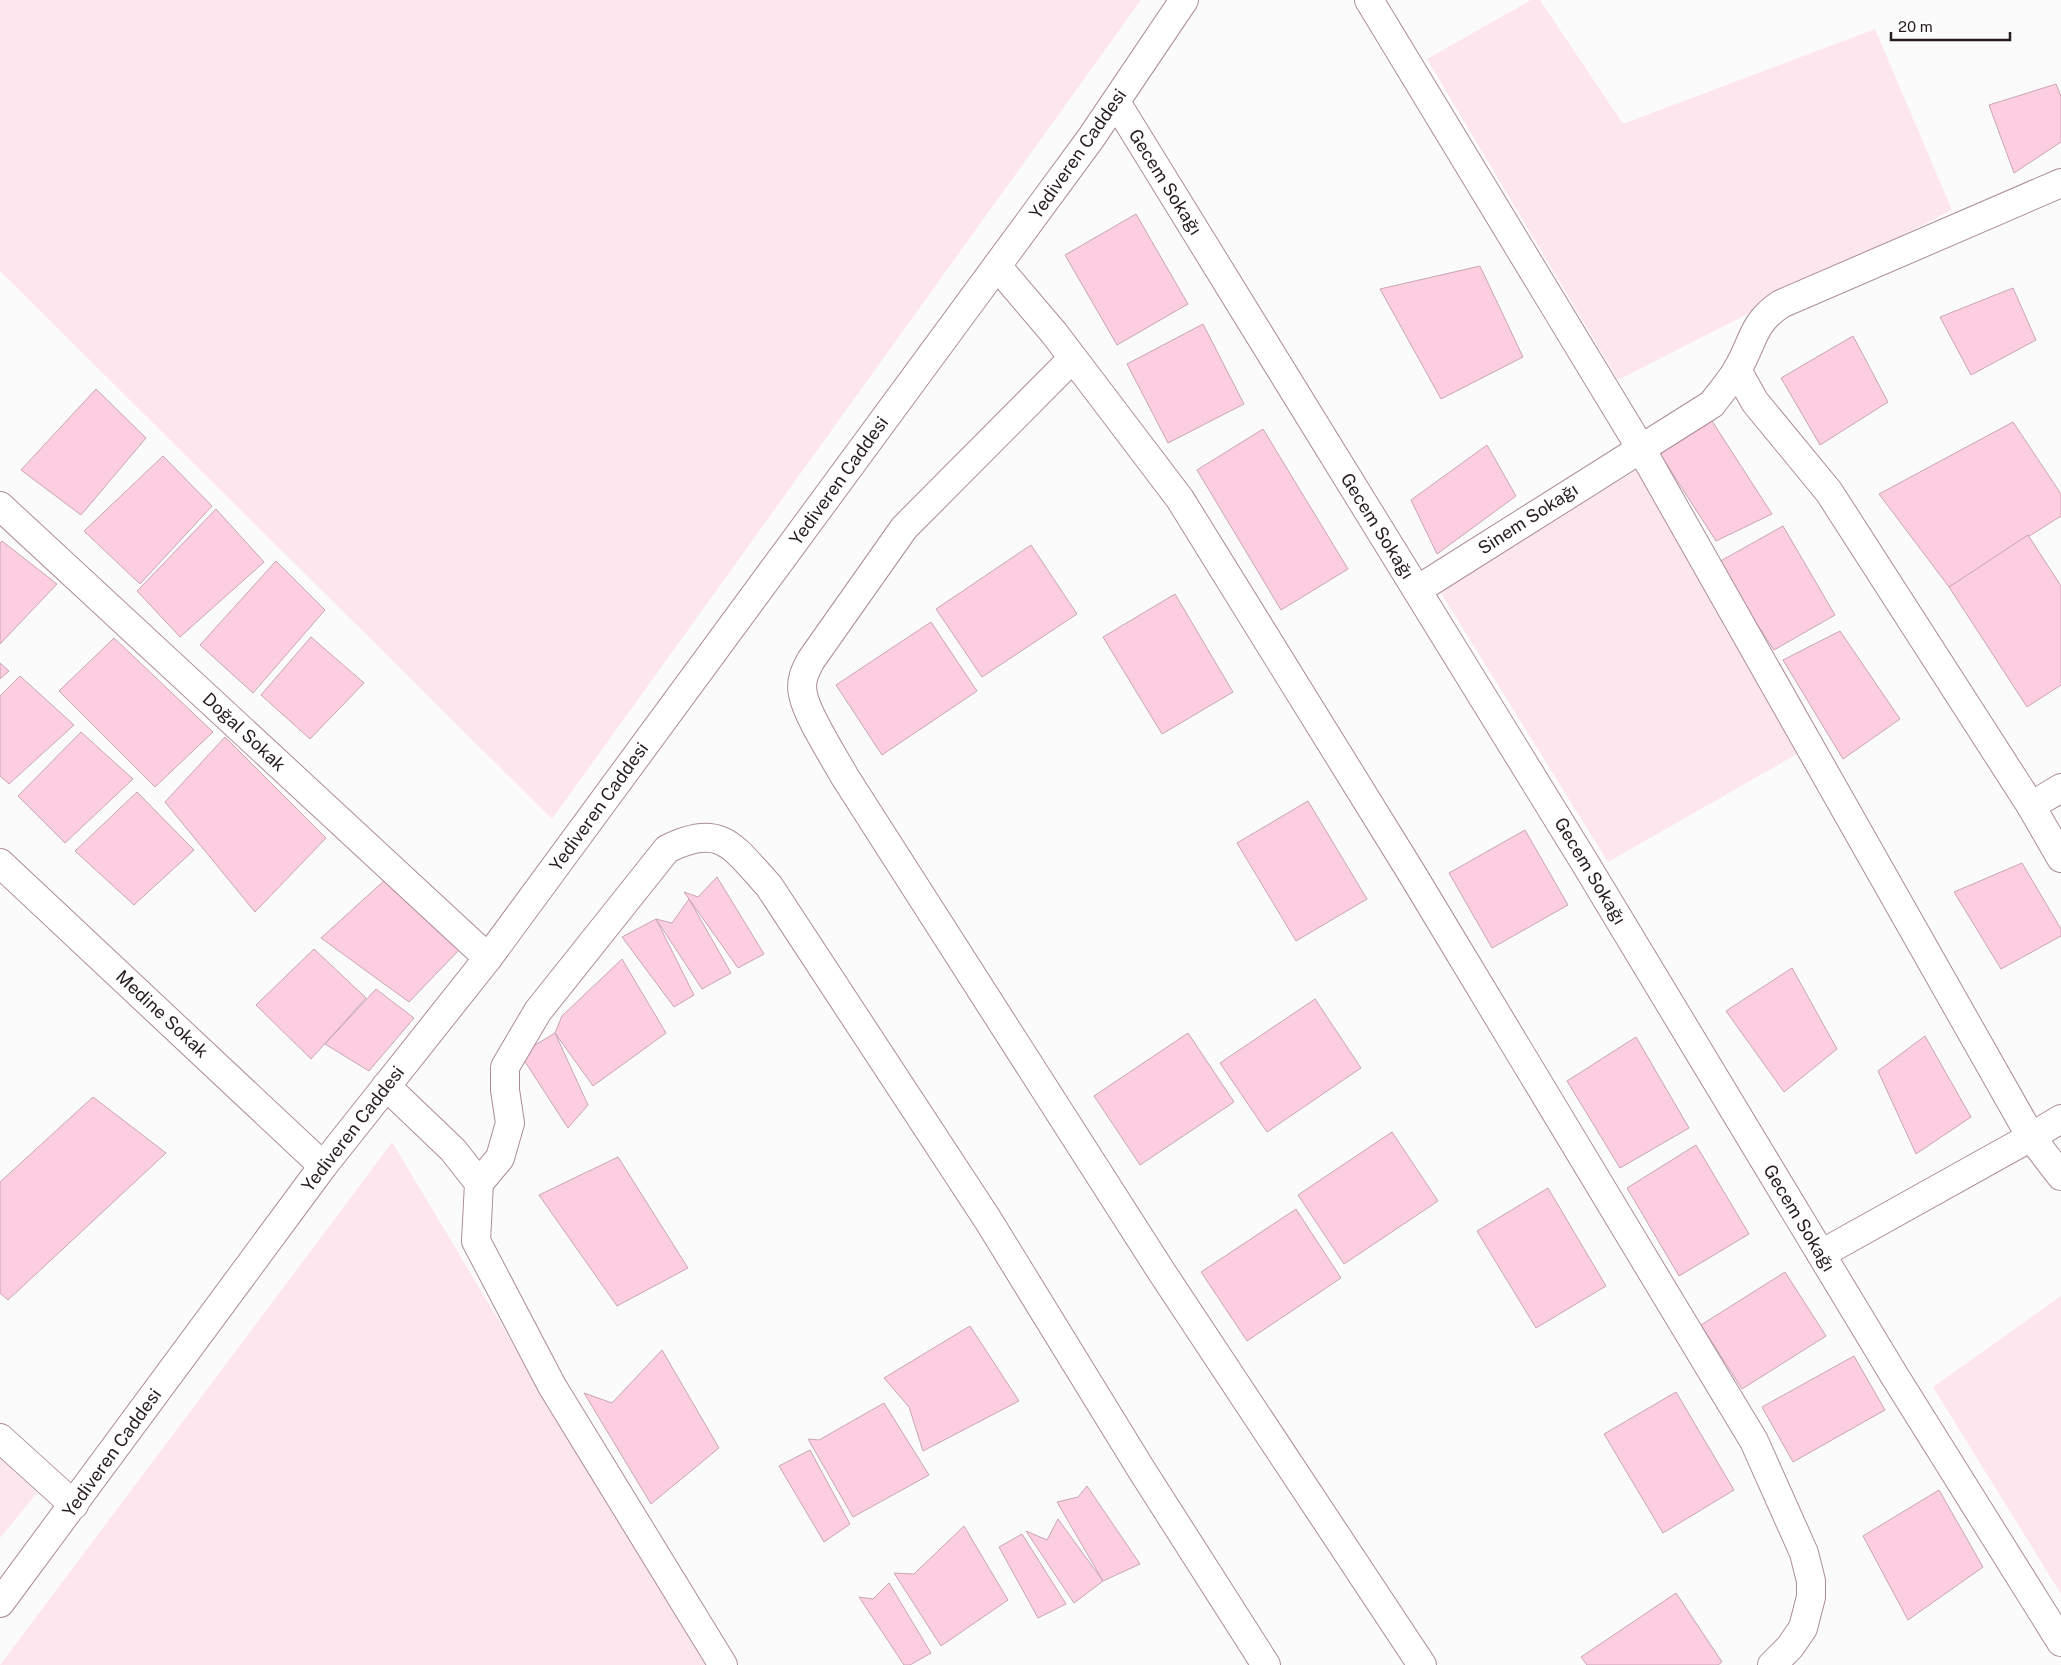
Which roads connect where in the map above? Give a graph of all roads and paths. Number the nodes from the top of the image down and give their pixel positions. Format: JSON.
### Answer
{"nodes":[{"id":1,"x":1184,"y":0,"type":"edge"},
{"id":2,"x":1369,"y":0,"type":"edge"},
{"id":3,"x":1116,"y":102,"type":"junction"},
{"id":4,"x":2061,"y":183,"type":"edge"},
{"id":5,"x":997,"y":266,"type":"junction"},
{"id":6,"x":1072,"y":359,"type":"junction"},
{"id":7,"x":1737,"y":370,"type":"junction"},
{"id":8,"x":1640,"y":447,"type":"junction"},
{"id":9,"x":0,"y":506,"type":"edge"},
{"id":10,"x":1417,"y":590,"type":"junction"},
{"id":11,"x":2061,"y":788,"type":"edge"},
{"id":12,"x":2031,"y":806,"type":"junction"},
{"id":13,"x":2061,"y":858,"type":"edge"},
{"id":14,"x":0,"y":863,"type":"edge"},
{"id":15,"x":488,"y":958,"type":"junction"},
{"id":16,"x":386,"y":1086,"type":"junction"},
{"id":17,"x":2061,"y":1119,"type":"edge"},
{"id":18,"x":2031,"y":1137,"type":"junction"},
{"id":19,"x":323,"y":1166,"type":"junction"},
{"id":20,"x":2061,"y":1176,"type":"edge"},
{"id":21,"x":479,"y":1183,"type":"junction"},
{"id":22,"x":1821,"y":1254,"type":"junction"},
{"id":23,"x":0,"y":1438,"type":"edge"},
{"id":24,"x":74,"y":1505,"type":"junction"},
{"id":25,"x":0,"y":1603,"type":"edge"},
{"id":26,"x":2061,"y":1642,"type":"edge"},
{"id":27,"x":723,"y":1665,"type":"edge"},
{"id":28,"x":1266,"y":1665,"type":"edge"},
{"id":29,"x":1422,"y":1665,"type":"edge"},
{"id":30,"x":1772,"y":1665,"type":"edge"}],
"edges":[{"from":1,"to":3,"type":"street","name":"Yediveren Caddesi"},
{"from":2,"to":8,"type":"street"},
{"from":3,"to":5,"type":"street","name":"Yediveren Caddesi"},
{"from":3,"to":10,"type":"street","name":"Gecem Sokağı"},
{"from":4,"to":7,"type":"street","name":"Sinem Sokağı"},
{"from":5,"to":6,"type":"street"},
{"from":5,"to":15,"type":"street","name":"Yediveren Caddesi"},
{"from":6,"to":29,"type":"street"},
{"from":6,"to":30,"type":"street"},
{"from":7,"to":8,"type":"street","name":"Sinem Sokağı"},
{"from":7,"to":12,"type":"street"},
{"from":8,"to":10,"type":"street","name":"Sinem Sokağı"},
{"from":8,"to":18,"type":"street"},
{"from":9,"to":15,"type":"street","name":"Doğal Sokak"},
{"from":10,"to":22,"type":"street","name":"Gecem Sokağı"},
{"from":11,"to":12,"type":"street"},
{"from":12,"to":13,"type":"street"},
{"from":14,"to":19,"type":"street","name":"Medine Sokak"},
{"from":15,"to":16,"type":"street","name":"Yediveren Caddesi"},
{"from":16,"to":19,"type":"street","name":"Yediveren Caddesi"},
{"from":16,"to":21,"type":"street"},
{"from":17,"to":18,"type":"street"},
{"from":18,"to":20,"type":"street"},
{"from":18,"to":22,"type":"street"},
{"from":19,"to":24,"type":"street","name":"Yediveren Caddesi"},
{"from":21,"to":27,"type":"street"},
{"from":21,"to":28,"type":"street"},
{"from":22,"to":26,"type":"street","name":"Gecem Sokağı"},
{"from":23,"to":24,"type":"street"},
{"from":24,"to":25,"type":"street","name":"Yediveren Caddesi"}]}
